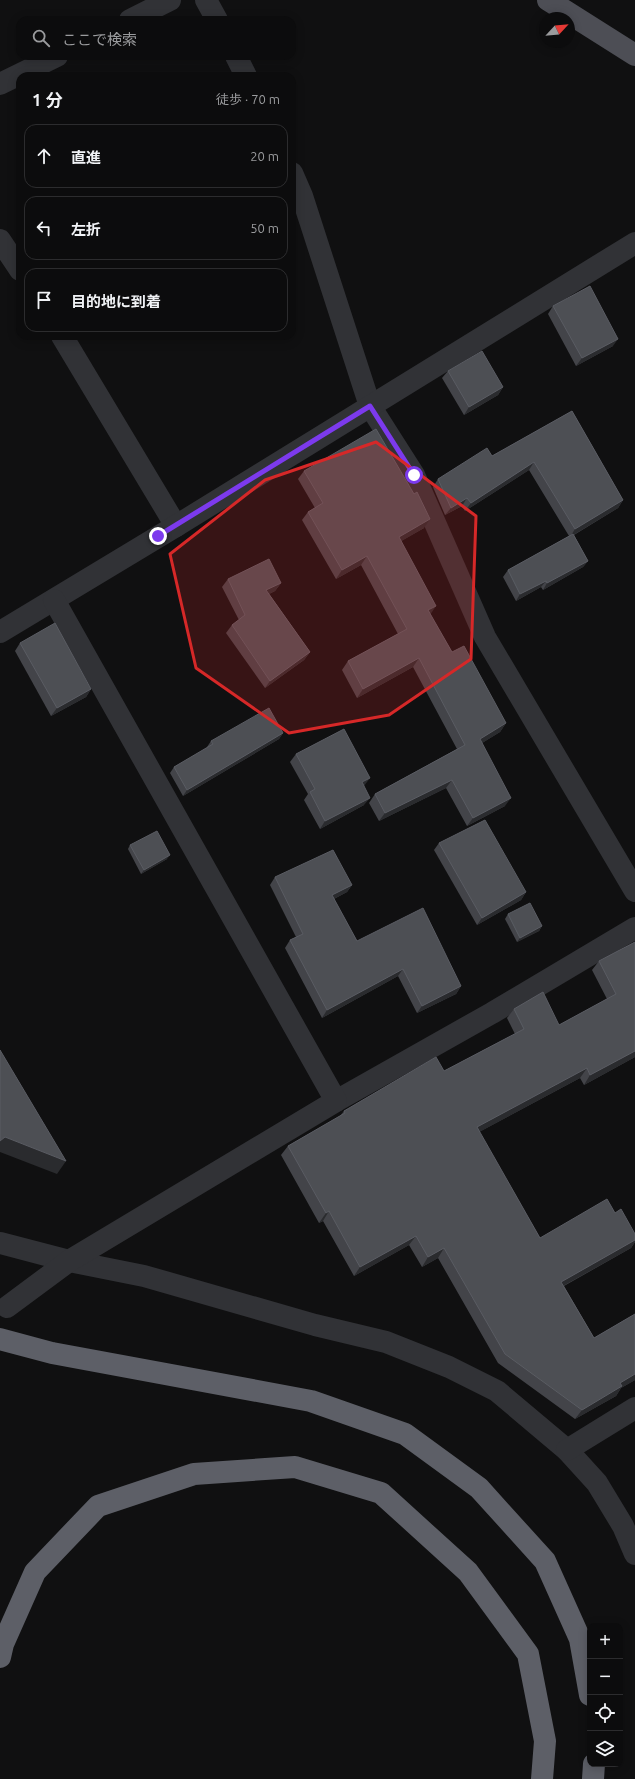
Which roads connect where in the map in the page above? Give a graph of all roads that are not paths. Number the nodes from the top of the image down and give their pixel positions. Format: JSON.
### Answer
{"nodes":[{"id":1,"x":170,"y":0,"type":"edge"},
{"id":2,"x":206,"y":0,"type":"edge"},
{"id":3,"x":548,"y":0,"type":"edge"},
{"id":4,"x":138,"y":16,"type":"edge"},
{"id":5,"x":215,"y":16,"type":"edge"},
{"id":6,"x":630,"y":47,"type":"edge"},
{"id":7,"x":49,"y":60,"type":"edge"},
{"id":8,"x":238,"y":60,"type":"edge"},
{"id":9,"x":24,"y":72,"type":"edge"},
{"id":10,"x":244,"y":72,"type":"edge"},
{"id":11,"x":16,"y":76,"type":"edge"},
{"id":12,"x":0,"y":84,"type":"edge"},
{"id":13,"x":296,"y":183,"type":"edge"},
{"id":14,"x":0,"y":240,"type":"edge"},
{"id":15,"x":635,"y":243,"type":"edge"},
{"id":16,"x":16,"y":264,"type":"edge"},
{"id":17,"x":64,"y":340,"type":"edge"},
{"id":18,"x":370,"y":406,"type":"junction"},
{"id":19,"x":176,"y":526,"type":"junction"},
{"id":20,"x":54,"y":600,"type":"junction"},
{"id":21,"x":0,"y":632,"type":"edge"},
{"id":22,"x":635,"y":891,"type":"edge"},
{"id":23,"x":635,"y":928,"type":"edge"},
{"id":24,"x":336,"y":1101,"type":"junction"},
{"id":25,"x":0,"y":1242,"type":"edge"},
{"id":26,"x":69,"y":1260,"type":"junction"},
{"id":27,"x":7,"y":1307,"type":"dead end"},
{"id":28,"x":0,"y":1339,"type":"edge"},
{"id":29,"x":635,"y":1408,"type":"edge"},
{"id":30,"x":567,"y":1450,"type":"junction"},
{"id":31,"x":635,"y":1554,"type":"edge"},
{"id":32,"x":0,"y":1657,"type":"edge"},
{"id":33,"x":587,"y":1678,"type":"edge"},
{"id":34,"x":594,"y":1767,"type":"edge"},
{"id":35,"x":542,"y":1779,"type":"edge"},
{"id":36,"x":593,"y":1779,"type":"edge"}],
"edges":[{"from":1,"to":4,"type":"street"},
{"from":2,"to":5,"type":"street"},
{"from":3,"to":6,"type":"main road"},
{"from":7,"to":9,"type":"street"},
{"from":8,"to":10,"type":"street"},
{"from":11,"to":12,"type":"street"},
{"from":13,"to":18,"type":"street"},
{"from":14,"to":16,"type":"street"},
{"from":15,"to":18,"type":"street"},
{"from":17,"to":19,"type":"street"},
{"from":18,"to":19,"type":"street"},
{"from":18,"to":22,"type":"street"},
{"from":19,"to":20,"type":"street"},
{"from":20,"to":21,"type":"street"},
{"from":20,"to":24,"type":"street"},
{"from":23,"to":24,"type":"street"},
{"from":24,"to":26,"type":"street"},
{"from":25,"to":26,"type":"street"},
{"from":26,"to":27,"type":"street"},
{"from":26,"to":30,"type":"street"},
{"from":28,"to":33,"type":"highway"},
{"from":29,"to":30,"type":"street"},
{"from":30,"to":31,"type":"street"},
{"from":32,"to":35,"type":"highway"},
{"from":34,"to":36,"type":"highway"}]}
